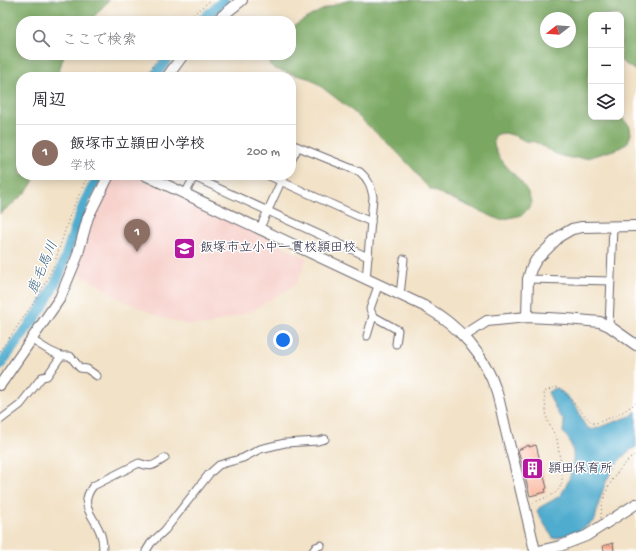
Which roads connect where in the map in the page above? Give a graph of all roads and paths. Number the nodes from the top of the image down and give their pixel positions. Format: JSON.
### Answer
{"nodes":[{"id":1,"x":211,"y":0,"type":"edge"},
{"id":2,"x":242,"y":0,"type":"edge"},
{"id":3,"x":192,"y":16,"type":"edge"},
{"id":4,"x":222,"y":16,"type":"edge"},
{"id":5,"x":157,"y":60,"type":"edge"},
{"id":6,"x":179,"y":60,"type":"edge"},
{"id":7,"x":149,"y":72,"type":"edge"},
{"id":8,"x":171,"y":72,"type":"edge"},
{"id":9,"x":296,"y":147,"type":"edge"},
{"id":10,"x":86,"y":180,"type":"edge"},
{"id":11,"x":106,"y":180,"type":"edge"},
{"id":12,"x":156,"y":180,"type":"edge"},
{"id":13,"x":193,"y":180,"type":"edge"},
{"id":14,"x":203,"y":180,"type":"edge"},
{"id":15,"x":282,"y":180,"type":"edge"},
{"id":16,"x":287,"y":180,"type":"edge"},
{"id":17,"x":185,"y":194,"type":"junction"},
{"id":18,"x":268,"y":211,"type":"junction"},
{"id":19,"x":371,"y":222,"type":"junction"},
{"id":20,"x":613,"y":226,"type":"junction"},
{"id":21,"x":636,"y":226,"type":"edge"},
{"id":22,"x":259,"y":230,"type":"junction"},
{"id":23,"x":368,"y":257,"type":"junction"},
{"id":24,"x":404,"y":259,"type":"dead end"},
{"id":25,"x":528,"y":279,"type":"junction"},
{"id":26,"x":366,"y":280,"type":"junction"},
{"id":27,"x":611,"y":282,"type":"junction"},
{"id":28,"x":378,"y":286,"type":"junction"},
{"id":29,"x":400,"y":295,"type":"junction"},
{"id":30,"x":373,"y":316,"type":"junction"},
{"id":31,"x":527,"y":317,"type":"junction"},
{"id":32,"x":609,"y":326,"type":"junction"},
{"id":33,"x":367,"y":336,"type":"dead end"},
{"id":34,"x":464,"y":336,"type":"junction"},
{"id":35,"x":32,"y":340,"type":"junction"},
{"id":36,"x":396,"y":344,"type":"dead end"},
{"id":37,"x":636,"y":346,"type":"edge"},
{"id":38,"x":0,"y":351,"type":"edge"},
{"id":39,"x":61,"y":356,"type":"junction"},
{"id":40,"x":97,"y":376,"type":"dead end"},
{"id":41,"x":0,"y":386,"type":"edge"},
{"id":42,"x":636,"y":403,"type":"edge"},
{"id":43,"x":0,"y":420,"type":"edge"},
{"id":44,"x":325,"y":439,"type":"dead end"},
{"id":45,"x":636,"y":454,"type":"edge"},
{"id":46,"x":165,"y":458,"type":"dead end"},
{"id":47,"x":636,"y":504,"type":"edge"},
{"id":48,"x":525,"y":506,"type":"junction"},
{"id":49,"x":601,"y":526,"type":"junction"},
{"id":50,"x":321,"y":545,"type":"dead end"},
{"id":51,"x":102,"y":551,"type":"edge"},
{"id":52,"x":146,"y":551,"type":"edge"},
{"id":53,"x":313,"y":551,"type":"edge"},
{"id":54,"x":535,"y":551,"type":"edge"},
{"id":55,"x":539,"y":551,"type":"edge"}],
"edges":[{"from":1,"to":3,"type":"path"},
{"from":2,"to":4,"type":"street"},
{"from":5,"to":7,"type":"path"},
{"from":6,"to":8,"type":"street"},
{"from":9,"to":19,"type":"street"},
{"from":10,"to":38,"type":"path"},
{"from":11,"to":35,"type":"street"},
{"from":12,"to":17,"type":"street"},
{"from":13,"to":17,"type":"street"},
{"from":14,"to":18,"type":"street"},
{"from":15,"to":18,"type":"street"},
{"from":16,"to":19,"type":"street"},
{"from":17,"to":22,"type":"street"},
{"from":18,"to":22,"type":"street"},
{"from":18,"to":23,"type":"street"},
{"from":19,"to":23,"type":"street"},
{"from":20,"to":21,"type":"street"},
{"from":20,"to":25,"type":"street"},
{"from":20,"to":27,"type":"street"},
{"from":22,"to":26,"type":"street"},
{"from":23,"to":26,"type":"street"},
{"from":24,"to":29,"type":"street"},
{"from":25,"to":27,"type":"street"},
{"from":25,"to":31,"type":"street"},
{"from":26,"to":28,"type":"street"},
{"from":27,"to":32,"type":"street"},
{"from":28,"to":29,"type":"street"},
{"from":28,"to":30,"type":"street"},
{"from":29,"to":34,"type":"street"},
{"from":30,"to":33,"type":"street"},
{"from":30,"to":36,"type":"street"},
{"from":31,"to":32,"type":"street"},
{"from":31,"to":34,"type":"street"},
{"from":32,"to":37,"type":"street"},
{"from":34,"to":48,"type":"street"},
{"from":35,"to":39,"type":"street"},
{"from":35,"to":41,"type":"street"},
{"from":39,"to":40,"type":"street"},
{"from":39,"to":43,"type":"street"},
{"from":42,"to":48,"type":"path"},
{"from":44,"to":52,"type":"street"},
{"from":45,"to":49,"type":"path"},
{"from":46,"to":51,"type":"street"},
{"from":47,"to":49,"type":"street"},
{"from":48,"to":54,"type":"street"},
{"from":49,"to":55,"type":"street"},
{"from":50,"to":53,"type":"street"}]}
